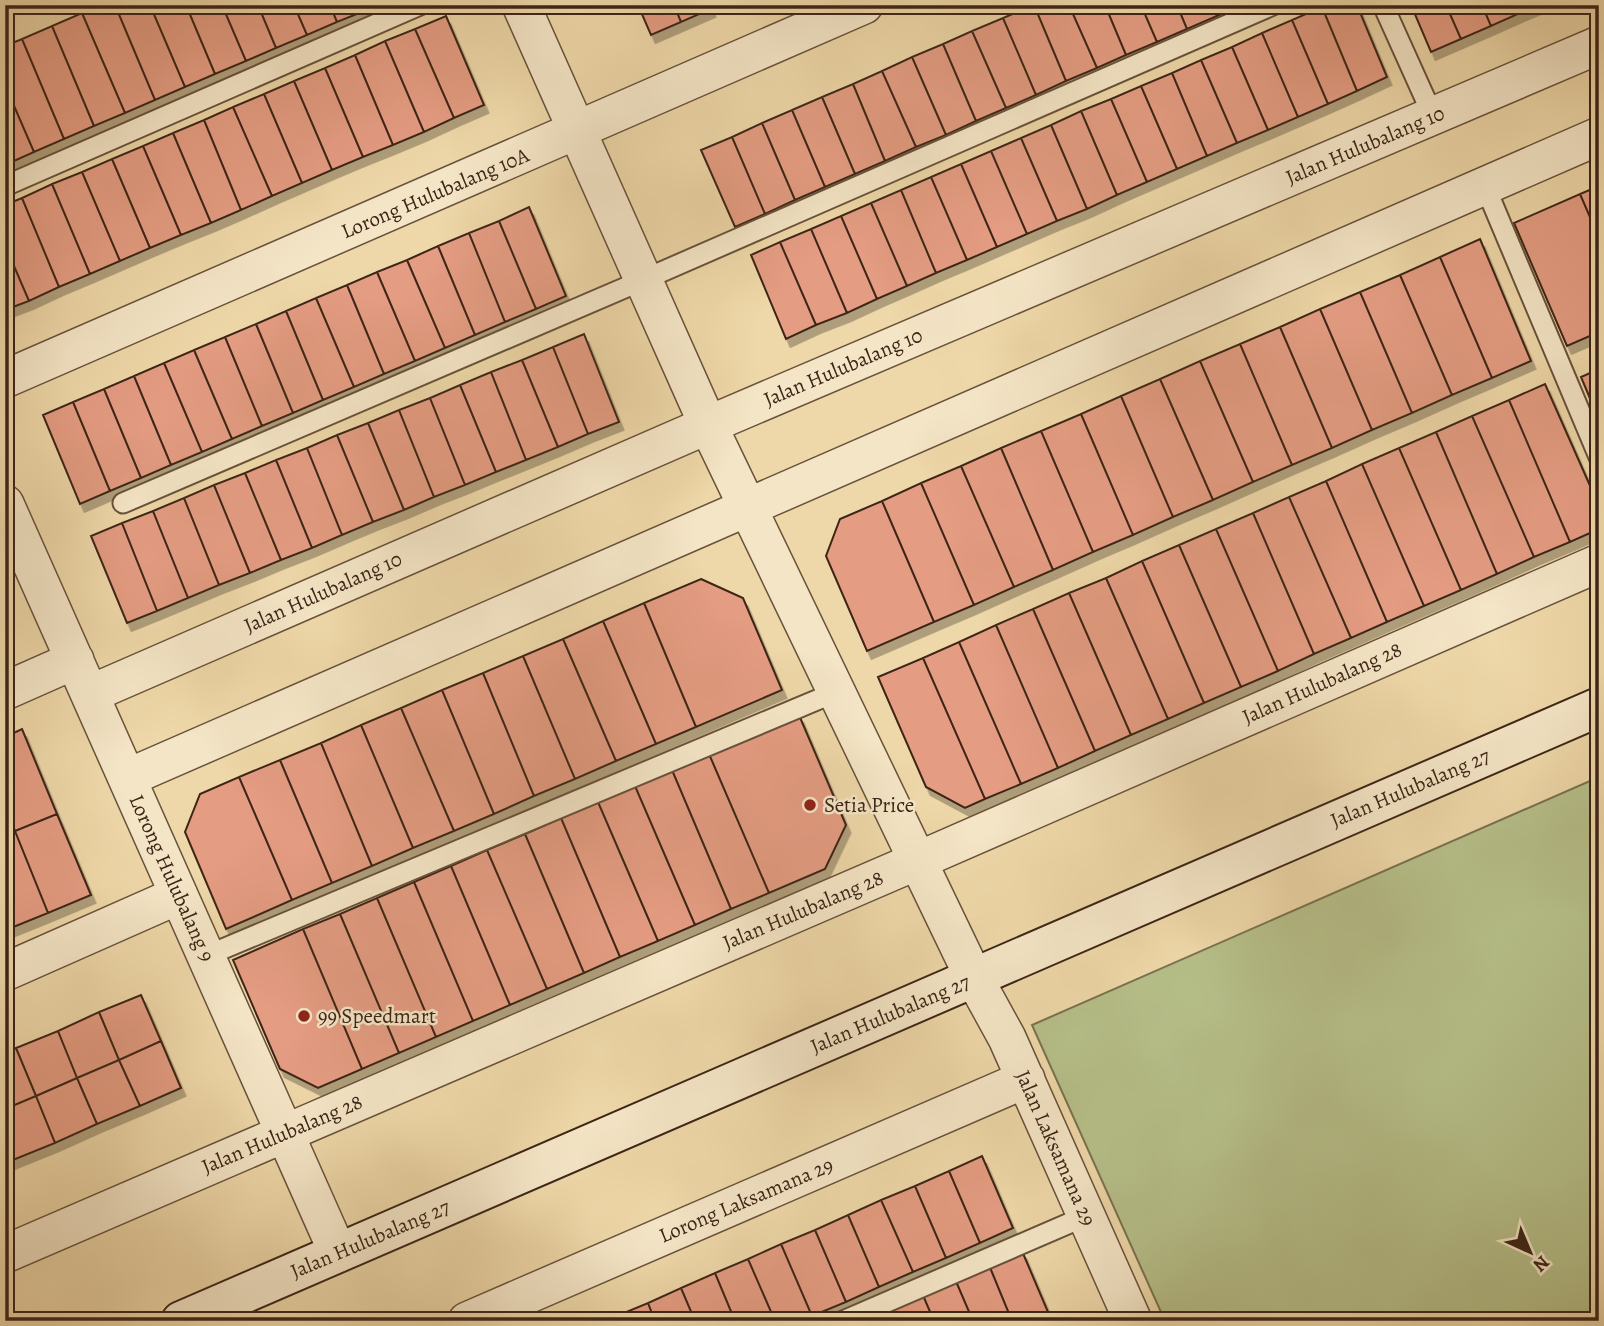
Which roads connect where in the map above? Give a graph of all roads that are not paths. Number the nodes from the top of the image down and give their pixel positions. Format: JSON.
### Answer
{"nodes":[{"id":1,"x":420,"y":5,"type":"edge"},
{"id":2,"x":521,"y":5,"type":"edge"},
{"id":3,"x":864,"y":5,"type":"edge"},
{"id":4,"x":1273,"y":5,"type":"edge"},
{"id":5,"x":1383,"y":5,"type":"edge"},
{"id":6,"x":1599,"y":45,"type":"edge"},
{"id":7,"x":1433,"y":116,"type":"junction"},
{"id":8,"x":577,"y":132,"type":"junction"},
{"id":9,"x":1599,"y":136,"type":"edge"},
{"id":10,"x":5,"y":186,"type":"edge"},
{"id":11,"x":1485,"y":186,"type":"junction"},
{"id":12,"x":643,"y":280,"type":"junction"},
{"id":13,"x":5,"y":379,"type":"edge"},
{"id":14,"x":708,"y":425,"type":"junction"},
{"id":15,"x":1599,"y":457,"type":"edge"},
{"id":16,"x":123,"y":503,"type":"dead end"},
{"id":17,"x":748,"y":509,"type":"junction"},
{"id":18,"x":9,"y":521,"type":"edge"},
{"id":19,"x":1599,"y":563,"type":"edge"},
{"id":20,"x":75,"y":660,"type":"junction"},
{"id":21,"x":5,"y":691,"type":"edge"},
{"id":22,"x":836,"y":692,"type":"junction"},
{"id":23,"x":90,"y":694,"type":"junction"},
{"id":24,"x":1599,"y":707,"type":"edge"},
{"id":25,"x":127,"y":778,"type":"junction"},
{"id":26,"x":917,"y":861,"type":"junction"},
{"id":27,"x":179,"y":895,"type":"junction"},
{"id":28,"x":206,"y":956,"type":"junction"},
{"id":29,"x":5,"y":972,"type":"edge"},
{"id":30,"x":974,"y":978,"type":"junction"},
{"id":31,"x":1026,"y":1079,"type":"junction"},
{"id":32,"x":285,"y":1133,"type":"junction"},
{"id":33,"x":1086,"y":1216,"type":"junction"},
{"id":34,"x":338,"y":1253,"type":"junction"},
{"id":35,"x":5,"y":1254,"type":"edge"},
{"id":36,"x":181,"y":1321,"type":"edge"},
{"id":37,"x":467,"y":1321,"type":"edge"},
{"id":38,"x":843,"y":1321,"type":"edge"},
{"id":39,"x":1133,"y":1321,"type":"edge"}],
"edges":[{"from":1,"to":10,"type":"lane"},
{"from":2,"to":8,"type":"street","name":"Jalan Laksamana 29"},
{"from":3,"to":8,"type":"street","name":"Lorong Hulubalang 10A"},
{"from":4,"to":12,"type":"lane"},
{"from":5,"to":7,"type":"lane"},
{"from":6,"to":7,"type":"street","name":"Jalan Hulubalang 10"},
{"from":7,"to":14,"type":"street","name":"Jalan Hulubalang 10"},
{"from":8,"to":12,"type":"street","name":"Jalan Laksamana 29"},
{"from":8,"to":13,"type":"street","name":"Lorong Hulubalang 10A"},
{"from":9,"to":11,"type":"street"},
{"from":11,"to":15,"type":"lane"},
{"from":11,"to":17,"type":"street"},
{"from":12,"to":14,"type":"street","name":"Jalan Laksamana 29"},
{"from":12,"to":16,"type":"lane"},
{"from":14,"to":17,"type":"street","name":"Jalan Laksamana 29"},
{"from":14,"to":23,"type":"street","name":"Jalan Hulubalang 10"},
{"from":17,"to":22,"type":"street","name":"Jalan Laksamana 29"},
{"from":17,"to":25,"type":"street"},
{"from":18,"to":20,"type":"street","name":"Lorong Hulubalang 9"},
{"from":19,"to":26,"type":"street","name":"Jalan Hulubalang 28"},
{"from":20,"to":21,"type":"street"},
{"from":20,"to":23,"type":"street","name":"Lorong Hulubalang 9"},
{"from":22,"to":26,"type":"street","name":"Jalan Laksamana 29"},
{"from":22,"to":28,"type":"lane"},
{"from":23,"to":25,"type":"street","name":"Lorong Hulubalang 9"},
{"from":24,"to":30,"type":"street","name":"Jalan Hulubalang 27"},
{"from":25,"to":27,"type":"street","name":"Lorong Hulubalang 9"},
{"from":26,"to":30,"type":"street","name":"Jalan Laksamana 29"},
{"from":26,"to":32,"type":"street","name":"Jalan Hulubalang 28"},
{"from":27,"to":28,"type":"street","name":"Lorong Hulubalang 9"},
{"from":27,"to":29,"type":"street"},
{"from":28,"to":32,"type":"street","name":"Lorong Hulubalang 9"},
{"from":30,"to":31,"type":"street","name":"Jalan Laksamana 29"},
{"from":30,"to":34,"type":"street","name":"Jalan Hulubalang 27"},
{"from":31,"to":33,"type":"street","name":"Jalan Laksamana 29"},
{"from":31,"to":37,"type":"street","name":"Lorong Laksamana 29"},
{"from":32,"to":34,"type":"street","name":"Lorong Hulubalang 9"},
{"from":32,"to":35,"type":"street","name":"Jalan Hulubalang 28"},
{"from":33,"to":38,"type":"lane"},
{"from":33,"to":39,"type":"street","name":"Jalan Laksamana 29"},
{"from":34,"to":36,"type":"street","name":"Jalan Hulubalang 27"}]}
